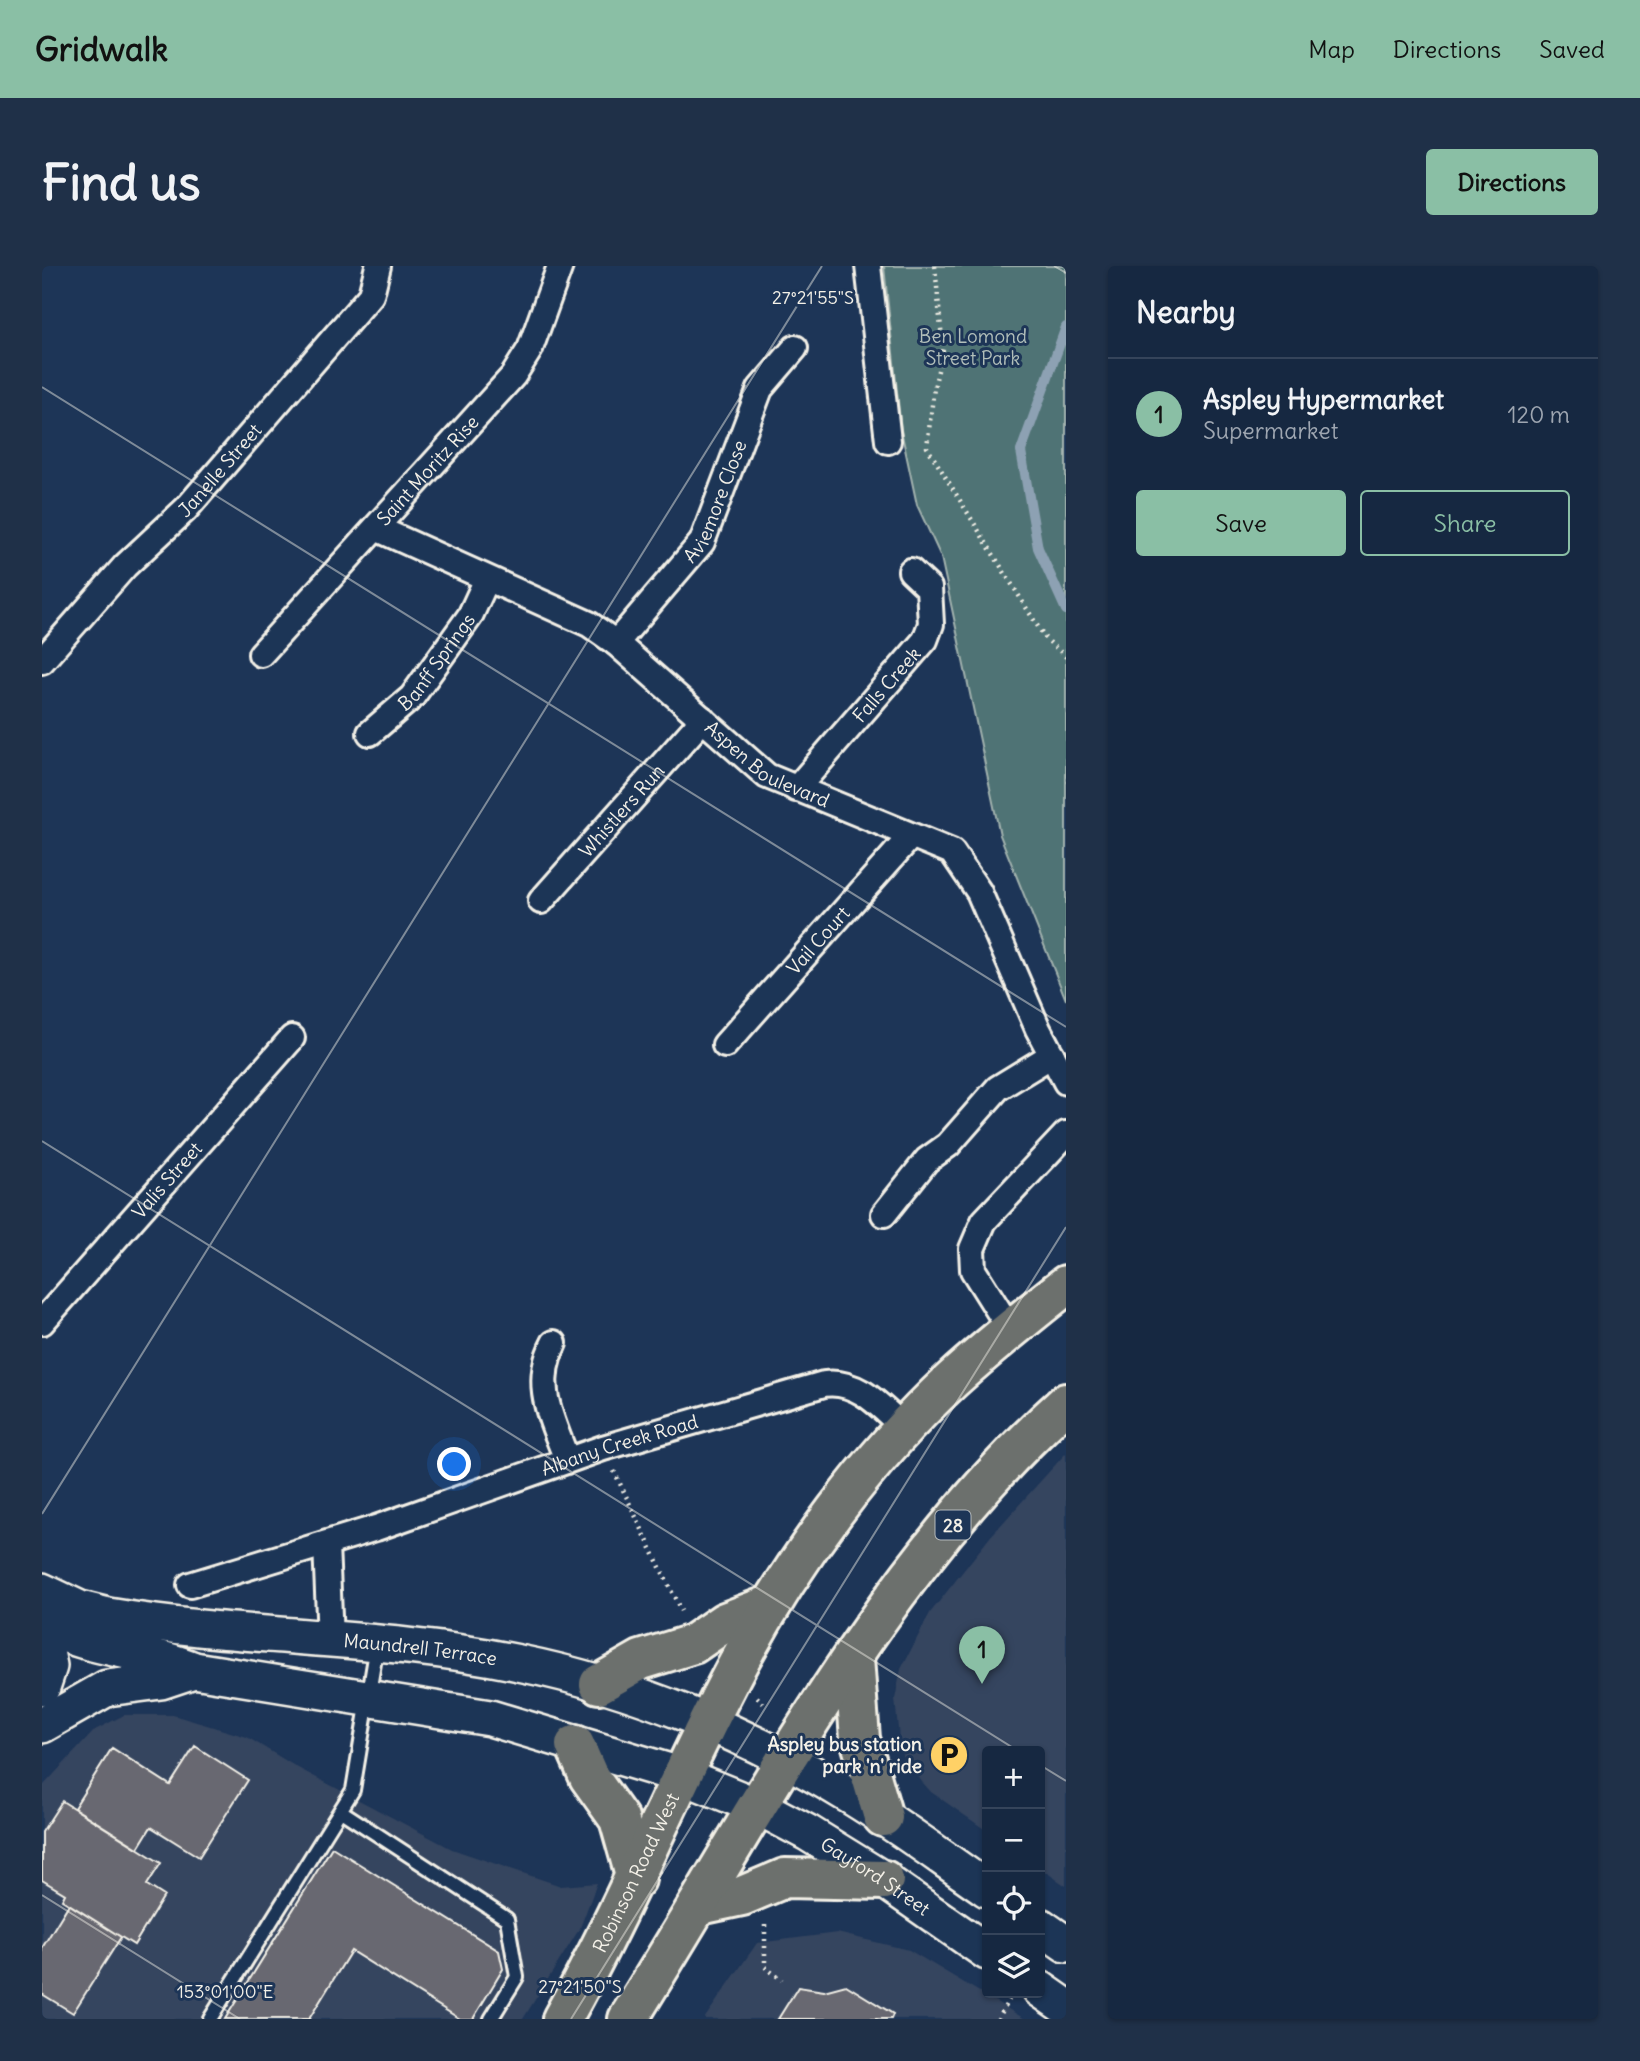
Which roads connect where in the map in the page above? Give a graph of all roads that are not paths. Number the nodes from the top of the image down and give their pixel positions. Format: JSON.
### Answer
{"nodes":[{"id":1,"x":378,"y":266,"type":"edge"},
{"id":2,"x":560,"y":266,"type":"edge"},
{"id":3,"x":868,"y":266,"type":"edge"},
{"id":4,"x":795,"y":348,"type":"dead end"},
{"id":5,"x":888,"y":441,"type":"dead end"},
{"id":6,"x":376,"y":528,"type":"junction"},
{"id":7,"x":911,"y":571,"type":"dead end"},
{"id":8,"x":487,"y":579,"type":"junction"},
{"id":9,"x":616,"y":643,"type":"junction"},
{"id":10,"x":261,"y":654,"type":"dead end"},
{"id":11,"x":42,"y":661,"type":"edge"},
{"id":12,"x":702,"y":719,"type":"junction"},
{"id":13,"x":370,"y":733,"type":"dead end"},
{"id":14,"x":796,"y":789,"type":"junction"},
{"id":15,"x":910,"y":837,"type":"junction"},
{"id":16,"x":541,"y":901,"type":"dead end"},
{"id":17,"x":292,"y":1038,"type":"dead end"},
{"id":18,"x":725,"y":1045,"type":"dead end"},
{"id":19,"x":1052,"y":1055,"type":"junction"},
{"id":20,"x":1066,"y":1082,"type":"edge"},
{"id":21,"x":1066,"y":1134,"type":"edge"},
{"id":22,"x":884,"y":1214,"type":"dead end"},
{"id":23,"x":1066,"y":1286,"type":"edge"},
{"id":24,"x":42,"y":1322,"type":"edge"},
{"id":25,"x":1010,"y":1329,"type":"junction"},
{"id":26,"x":554,"y":1343,"type":"dead end"},
{"id":27,"x":1066,"y":1403,"type":"edge"},
{"id":28,"x":905,"y":1429,"type":"junction"},
{"id":29,"x":567,"y":1460,"type":"junction"},
{"id":30,"x":326,"y":1544,"type":"junction"},
{"id":31,"x":190,"y":1584,"type":"dead end"},
{"id":32,"x":42,"y":1591,"type":"edge"},
{"id":33,"x":772,"y":1604,"type":"junction"},
{"id":34,"x":42,"y":1624,"type":"edge"},
{"id":35,"x":42,"y":1634,"type":"edge"},
{"id":36,"x":330,"y":1640,"type":"junction"},
{"id":37,"x":377,"y":1645,"type":"junction"},
{"id":38,"x":854,"y":1658,"type":"junction"},
{"id":39,"x":194,"y":1670,"type":"junction"},
{"id":40,"x":599,"y":1684,"type":"junction"},
{"id":41,"x":42,"y":1687,"type":"edge"},
{"id":42,"x":369,"y":1699,"type":"junction"},
{"id":43,"x":42,"y":1724,"type":"edge"},
{"id":44,"x":706,"y":1724,"type":"junction"},
{"id":45,"x":575,"y":1745,"type":"junction"},
{"id":46,"x":786,"y":1761,"type":"junction"},
{"id":47,"x":683,"y":1776,"type":"junction"},
{"id":48,"x":759,"y":1807,"type":"junction"},
{"id":49,"x":341,"y":1811,"type":"junction"},
{"id":50,"x":883,"y":1816,"type":"junction"},
{"id":51,"x":636,"y":1879,"type":"junction"},
{"id":52,"x":884,"y":1880,"type":"junction"},
{"id":53,"x":982,"y":1885,"type":"edge"},
{"id":54,"x":700,"y":1905,"type":"junction"},
{"id":55,"x":1045,"y":1929,"type":"edge"},
{"id":56,"x":1066,"y":1944,"type":"edge"},
{"id":57,"x":982,"y":1949,"type":"edge"},
{"id":58,"x":1038,"y":1998,"type":"edge"},
{"id":59,"x":1066,"y":2007,"type":"edge"},
{"id":60,"x":210,"y":2019,"type":"edge"},
{"id":61,"x":491,"y":2019,"type":"edge"},
{"id":62,"x":562,"y":2019,"type":"edge"},
{"id":63,"x":628,"y":2019,"type":"edge"}],
"edges":[{"from":1,"to":11,"type":"street","name":"Janelle Street"},
{"from":2,"to":6,"type":"street","name":"Saint Moritz Rise"},
{"from":3,"to":5,"type":"street"},
{"from":4,"to":9,"type":"street","name":"Aviemore Close"},
{"from":6,"to":8,"type":"street","name":"Aspen Boulevard"},
{"from":6,"to":10,"type":"street","name":"Saint Moritz Rise"},
{"from":7,"to":14,"type":"street","name":"Falls Creek"},
{"from":8,"to":9,"type":"street","name":"Aspen Boulevard"},
{"from":8,"to":13,"type":"street","name":"Banff Springs"},
{"from":9,"to":12,"type":"street","name":"Aspen Boulevard"},
{"from":12,"to":14,"type":"street","name":"Aspen Boulevard"},
{"from":12,"to":16,"type":"street","name":"Whistlers Run"},
{"from":14,"to":15,"type":"street","name":"Aspen Boulevard"},
{"from":15,"to":18,"type":"street","name":"Vail Court"},
{"from":15,"to":19,"type":"street","name":"Aspen Boulevard"},
{"from":17,"to":24,"type":"street","name":"Valis Street"},
{"from":19,"to":20,"type":"street","name":"Aspen Boulevard"},
{"from":19,"to":22,"type":"street"},
{"from":21,"to":25,"type":"street"},
{"from":23,"to":25,"type":"main road"},
{"from":25,"to":28,"type":"main road"},
{"from":26,"to":29,"type":"street"},
{"from":27,"to":38,"type":"main road","number":"28"},
{"from":28,"to":29,"type":"street","name":"Albany Creek Road"},
{"from":28,"to":33,"type":"main road"},
{"from":29,"to":30,"type":"street","name":"Albany Creek Road"},
{"from":30,"to":31,"type":"street","name":"Albany Creek Road"},
{"from":30,"to":36,"type":"street"},
{"from":32,"to":36,"type":"main road","name":"Maundrell Terrace"},
{"from":33,"to":40,"type":"main road"},
{"from":33,"to":44,"type":"main road"},
{"from":34,"to":39,"type":"main road"},
{"from":35,"to":41,"type":"main road"},
{"from":36,"to":37,"type":"main road","name":"Maundrell Terrace"},
{"from":37,"to":40,"type":"main road","name":"Maundrell Terrace"},
{"from":37,"to":42,"type":"lane"},
{"from":38,"to":46,"type":"main road","number":"28"},
{"from":38,"to":50,"type":"main road"},
{"from":39,"to":42,"type":"main road"},
{"from":39,"to":43,"type":"main road"},
{"from":40,"to":44,"type":"main road","name":"Maundrell Terrace"},
{"from":42,"to":45,"type":"main road"},
{"from":42,"to":49,"type":"lane"},
{"from":44,"to":46,"type":"main road","name":"Maundrell Terrace"},
{"from":44,"to":47,"type":"main road","name":"Robinson Road West"},
{"from":45,"to":47,"type":"main road"},
{"from":45,"to":51,"type":"main road"},
{"from":46,"to":48,"type":"main road","number":"28"},
{"from":46,"to":50,"type":"main road"},
{"from":47,"to":48,"type":"main road"},
{"from":47,"to":51,"type":"main road","name":"Robinson Road West"},
{"from":48,"to":52,"type":"main road","name":"Gayford Street"},
{"from":48,"to":54,"type":"main road","number":"28"},
{"from":49,"to":60,"type":"lane"},
{"from":49,"to":61,"type":"lane"},
{"from":50,"to":53,"type":"main road"},
{"from":51,"to":62,"type":"main road","name":"Robinson Road West"},
{"from":52,"to":54,"type":"main road"},
{"from":52,"to":57,"type":"main road","name":"Gayford Street"},
{"from":54,"to":63,"type":"main road","number":"28"},
{"from":55,"to":56,"type":"main road"},
{"from":58,"to":59,"type":"main road"}]}
